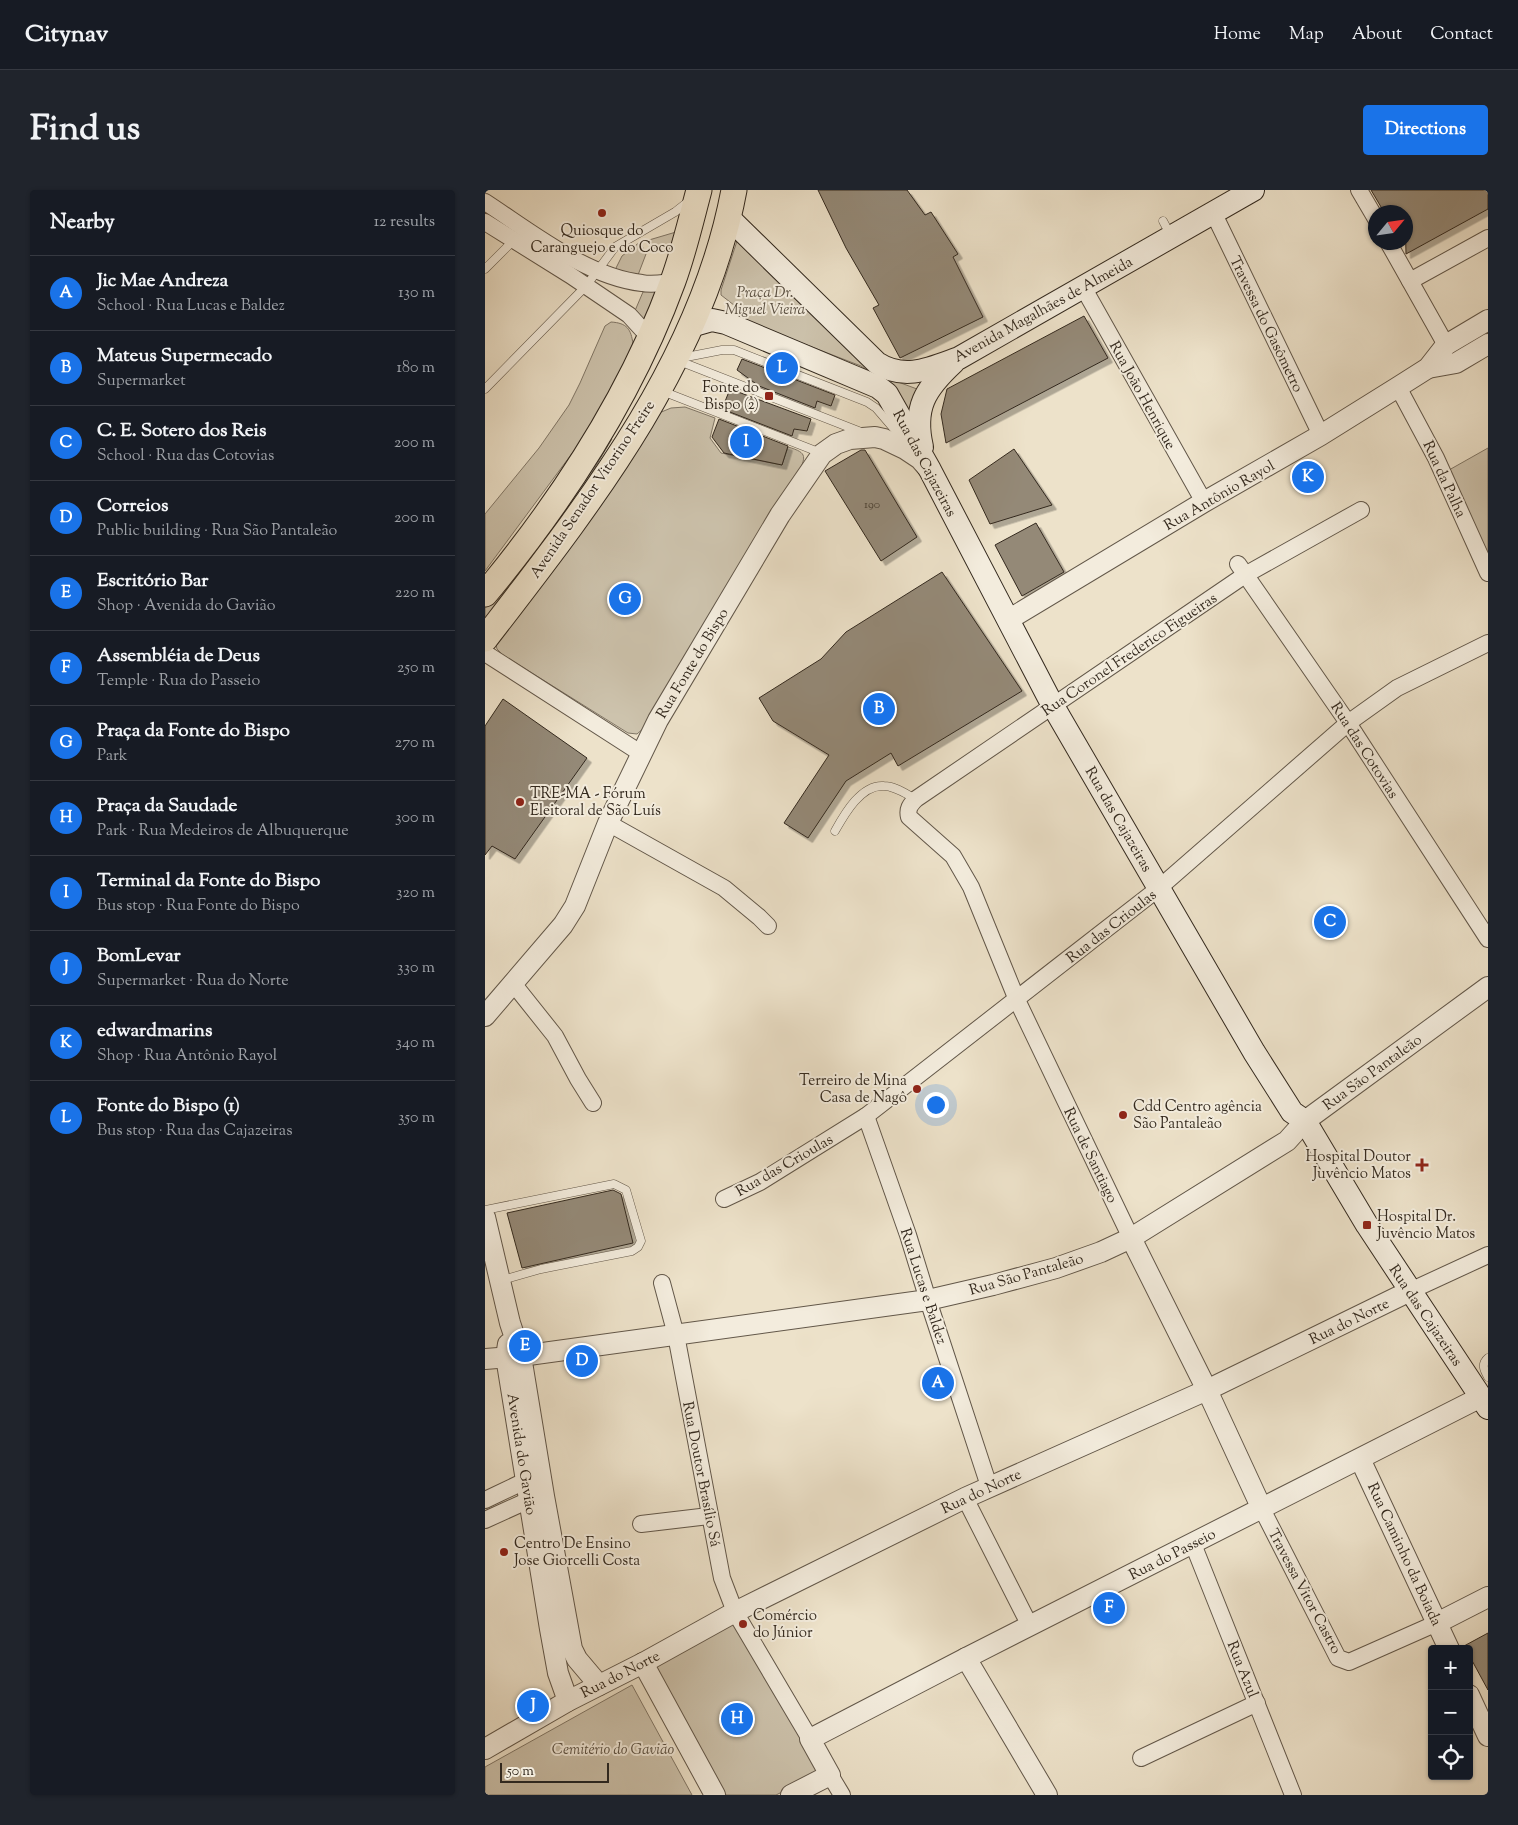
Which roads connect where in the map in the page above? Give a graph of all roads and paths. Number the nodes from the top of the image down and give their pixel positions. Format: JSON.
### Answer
{"nodes":[{"id":1,"x":698,"y":190,"type":"edge"},
{"id":2,"x":735,"y":190,"type":"edge"},
{"id":3,"x":1253,"y":190,"type":"edge"},
{"id":4,"x":1359,"y":190,"type":"edge"},
{"id":5,"x":485,"y":202,"type":"edge"},
{"id":6,"x":1368,"y":206,"type":"edge"},
{"id":7,"x":1213,"y":212,"type":"junction"},
{"id":8,"x":729,"y":218,"type":"junction"},
{"id":9,"x":485,"y":222,"type":"edge"},
{"id":10,"x":526,"y":228,"type":"junction"},
{"id":11,"x":1488,"y":238,"type":"edge"},
{"id":12,"x":513,"y":241,"type":"junction"},
{"id":13,"x":1393,"y":250,"type":"edge"},
{"id":14,"x":485,"y":268,"type":"edge"},
{"id":15,"x":596,"y":270,"type":"junction"},
{"id":16,"x":1410,"y":281,"type":"junction"},
{"id":17,"x":673,"y":282,"type":"junction"},
{"id":18,"x":586,"y":286,"type":"junction"},
{"id":19,"x":1083,"y":287,"type":"junction"},
{"id":20,"x":1488,"y":320,"type":"edge"},
{"id":21,"x":691,"y":326,"type":"junction"},
{"id":22,"x":650,"y":338,"type":"junction"},
{"id":23,"x":1488,"y":344,"type":"edge"},
{"id":24,"x":1446,"y":345,"type":"junction"},
{"id":25,"x":959,"y":358,"type":"junction"},
{"id":26,"x":674,"y":359,"type":"junction"},
{"id":27,"x":1428,"y":368,"type":"junction"},
{"id":28,"x":1398,"y":388,"type":"junction"},
{"id":29,"x":485,"y":389,"type":"edge"},
{"id":30,"x":660,"y":390,"type":"junction"},
{"id":31,"x":1321,"y":435,"type":"junction"},
{"id":32,"x":875,"y":437,"type":"junction"},
{"id":33,"x":822,"y":454,"type":"junction"},
{"id":34,"x":928,"y":469,"type":"junction"},
{"id":35,"x":1204,"y":502,"type":"junction"},
{"id":36,"x":1361,"y":510,"type":"dead end"},
{"id":37,"x":1242,"y":569,"type":"junction"},
{"id":38,"x":1488,"y":572,"type":"edge"},
{"id":39,"x":485,"y":594,"type":"edge"},
{"id":40,"x":1008,"y":620,"type":"junction"},
{"id":41,"x":485,"y":639,"type":"edge"},
{"id":42,"x":1488,"y":643,"type":"edge"},
{"id":43,"x":485,"y":653,"type":"edge"},
{"id":44,"x":1053,"y":706,"type":"junction"},
{"id":45,"x":1348,"y":723,"type":"junction"},
{"id":46,"x":641,"y":754,"type":"junction"},
{"id":47,"x":912,"y":806,"type":"junction"},
{"id":48,"x":608,"y":822,"type":"junction"},
{"id":49,"x":835,"y":831,"type":"dead end"},
{"id":50,"x":1159,"y":888,"type":"junction"},
{"id":51,"x":768,"y":926,"type":"dead end"},
{"id":52,"x":1488,"y":939,"type":"edge"},
{"id":53,"x":512,"y":982,"type":"junction"},
{"id":54,"x":1488,"y":987,"type":"edge"},
{"id":55,"x":1017,"y":1000,"type":"junction"},
{"id":56,"x":485,"y":1016,"type":"edge"},
{"id":57,"x":593,"y":1103,"type":"dead end"},
{"id":58,"x":866,"y":1116,"type":"junction"},
{"id":59,"x":1305,"y":1121,"type":"junction"},
{"id":60,"x":724,"y":1199,"type":"dead end"},
{"id":61,"x":485,"y":1210,"type":"edge"},
{"id":62,"x":485,"y":1217,"type":"edge"},
{"id":63,"x":1131,"y":1238,"type":"junction"},
{"id":64,"x":1488,"y":1255,"type":"edge"},
{"id":65,"x":500,"y":1280,"type":"junction"},
{"id":66,"x":662,"y":1283,"type":"dead end"},
{"id":67,"x":1410,"y":1291,"type":"junction"},
{"id":68,"x":928,"y":1300,"type":"junction"},
{"id":69,"x":676,"y":1335,"type":"junction"},
{"id":70,"x":513,"y":1356,"type":"junction"},
{"id":71,"x":1488,"y":1358,"type":"edge"},
{"id":72,"x":485,"y":1359,"type":"edge"},
{"id":73,"x":1207,"y":1390,"type":"junction"},
{"id":74,"x":1486,"y":1394,"type":"edge"},
{"id":75,"x":1361,"y":1459,"type":"junction"},
{"id":76,"x":989,"y":1486,"type":"junction"},
{"id":77,"x":535,"y":1488,"type":"junction"},
{"id":78,"x":965,"y":1498,"type":"junction"},
{"id":79,"x":485,"y":1500,"type":"edge"},
{"id":80,"x":1262,"y":1509,"type":"junction"},
{"id":81,"x":709,"y":1516,"type":"junction"},
{"id":82,"x":485,"y":1520,"type":"edge"},
{"id":83,"x":641,"y":1524,"type":"dead end"},
{"id":84,"x":1193,"y":1544,"type":"junction"},
{"id":85,"x":1488,"y":1597,"type":"edge"},
{"id":86,"x":735,"y":1612,"type":"junction"},
{"id":87,"x":1437,"y":1622,"type":"junction"},
{"id":88,"x":1030,"y":1626,"type":"junction"},
{"id":89,"x":559,"y":1628,"type":"junction"},
{"id":90,"x":1447,"y":1645,"type":"edge"},
{"id":91,"x":966,"y":1658,"type":"junction"},
{"id":92,"x":643,"y":1663,"type":"junction"},
{"id":93,"x":599,"y":1685,"type":"junction"},
{"id":94,"x":569,"y":1701,"type":"junction"},
{"id":95,"x":1257,"y":1703,"type":"junction"},
{"id":96,"x":1473,"y":1704,"type":"edge"},
{"id":97,"x":1488,"y":1736,"type":"edge"},
{"id":98,"x":810,"y":1739,"type":"junction"},
{"id":99,"x":485,"y":1749,"type":"edge"},
{"id":100,"x":1141,"y":1758,"type":"dead end"},
{"id":101,"x":830,"y":1774,"type":"junction"},
{"id":102,"x":715,"y":1795,"type":"edge"},
{"id":103,"x":791,"y":1795,"type":"edge"},
{"id":104,"x":842,"y":1795,"type":"edge"},
{"id":105,"x":1047,"y":1795,"type":"edge"},
{"id":106,"x":1293,"y":1795,"type":"edge"}],
"edges":[{"from":1,"to":15,"type":"lane"},
{"from":1,"to":17,"type":"main road","name":"Avenida Senador Vitorino Freire"},
{"from":2,"to":8,"type":"main road","name":"Avenida Senador Vitorino Freire"},
{"from":3,"to":7,"type":"main road","name":"Avenida Magalhães de Almeida"},
{"from":4,"to":6,"type":"street"},
{"from":5,"to":10,"type":"street"},
{"from":7,"to":19,"type":"main road","name":"Avenida Magalhães de Almeida"},
{"from":7,"to":31,"type":"street","name":"Travessa do Gasômetro"},
{"from":8,"to":21,"type":"main road","name":"Avenida Senador Vitorino Freire"},
{"from":8,"to":25,"type":"main road","name":"Avenida Magalhães de Almeida"},
{"from":9,"to":12,"type":"street"},
{"from":10,"to":12,"type":"lane"},
{"from":10,"to":15,"type":"street"},
{"from":11,"to":16,"type":"street"},
{"from":12,"to":14,"type":"lane"},
{"from":12,"to":18,"type":"street"},
{"from":13,"to":16,"type":"street"},
{"from":15,"to":17,"type":"street"},
{"from":15,"to":18,"type":"lane"},
{"from":16,"to":24,"type":"street"},
{"from":17,"to":22,"type":"main road","name":"Avenida Senador Vitorino Freire"},
{"from":18,"to":22,"type":"street"},
{"from":18,"to":29,"type":"lane"},
{"from":19,"to":25,"type":"main road","name":"Avenida Magalhães de Almeida"},
{"from":19,"to":35,"type":"street","name":"Rua João Henrique"},
{"from":20,"to":24,"type":"street","name":"Rua Antônio Rayol"},
{"from":21,"to":26,"type":"main road","name":"Avenida Senador Vitorino Freire"},
{"from":21,"to":34,"type":"main road","name":"Rua das Cajazeiras"},
{"from":22,"to":39,"type":"main road","name":"Avenida Senador Vitorino Freire"},
{"from":23,"to":27,"type":"street","name":"Rua Antônio Rayol"},
{"from":24,"to":27,"type":"street","name":"Rua Antônio Rayol"},
{"from":25,"to":34,"type":"main road"},
{"from":26,"to":30,"type":"main road","name":"Avenida Senador Vitorino Freire"},
{"from":26,"to":32,"type":"lane"},
{"from":26,"to":34,"type":"lane"},
{"from":27,"to":28,"type":"street","name":"Rua Antônio Rayol"},
{"from":28,"to":31,"type":"street","name":"Rua Antônio Rayol"},
{"from":28,"to":38,"type":"street","name":"Rua da Palha"},
{"from":30,"to":33,"type":"lane"},
{"from":30,"to":41,"type":"main road","name":"Avenida Senador Vitorino Freire"},
{"from":31,"to":35,"type":"street","name":"Rua Antônio Rayol"},
{"from":32,"to":33,"type":"street","name":"Rua Fonte do Bispo"},
{"from":32,"to":34,"type":"street","name":"Rua Fonte do Bispo"},
{"from":33,"to":46,"type":"street","name":"Rua Fonte do Bispo"},
{"from":34,"to":40,"type":"main road","name":"Rua das Cajazeiras"},
{"from":35,"to":40,"type":"street","name":"Rua Antônio Rayol"},
{"from":36,"to":37,"type":"street","name":"Rua Coronel Frederico Figueiras"},
{"from":37,"to":44,"type":"street","name":"Rua Coronel Frederico Figueiras"},
{"from":37,"to":45,"type":"street","name":"Rua das Cotovias"},
{"from":40,"to":44,"type":"main road","name":"Rua das Cajazeiras"},
{"from":42,"to":45,"type":"street","name":"Rua das Crioulas"},
{"from":43,"to":46,"type":"street"},
{"from":44,"to":47,"type":"street","name":"Rua Coronel Frederico Figueiras"},
{"from":44,"to":50,"type":"main road","name":"Rua das Cajazeiras"},
{"from":45,"to":50,"type":"street","name":"Rua das Crioulas"},
{"from":45,"to":52,"type":"street","name":"Rua das Cotovias"},
{"from":46,"to":48,"type":"street","name":"Rua Fonte do Bispo"},
{"from":47,"to":49,"type":"lane"},
{"from":47,"to":55,"type":"street","name":"Rua de Santiago"},
{"from":48,"to":51,"type":"street"},
{"from":48,"to":53,"type":"street","name":"Rua Fonte do Bispo"},
{"from":50,"to":55,"type":"street","name":"Rua das Crioulas"},
{"from":50,"to":59,"type":"main road","name":"Rua das Cajazeiras"},
{"from":53,"to":56,"type":"street","name":"Rua Fonte do Bispo"},
{"from":53,"to":57,"type":"street"},
{"from":54,"to":59,"type":"street","name":"Rua São Pantaleão"},
{"from":55,"to":58,"type":"street","name":"Rua das Crioulas"},
{"from":55,"to":63,"type":"street","name":"Rua de Santiago"},
{"from":58,"to":60,"type":"street","name":"Rua das Crioulas"},
{"from":58,"to":68,"type":"street","name":"Rua Lucas e Baldez"},
{"from":59,"to":63,"type":"street","name":"Rua São Pantaleão"},
{"from":59,"to":67,"type":"main road","name":"Rua das Cajazeiras"},
{"from":61,"to":65,"type":"lane"},
{"from":62,"to":65,"type":"street","name":"Avenida do Gavião"},
{"from":63,"to":68,"type":"street","name":"Rua São Pantaleão"},
{"from":63,"to":73,"type":"street","name":"Rua de Santiago"},
{"from":64,"to":67,"type":"street","name":"Rua do Norte"},
{"from":65,"to":70,"type":"street","name":"Avenida do Gavião"},
{"from":66,"to":69,"type":"street"},
{"from":67,"to":73,"type":"street","name":"Rua do Norte"},
{"from":67,"to":74,"type":"main road","name":"Rua das Cajazeiras"},
{"from":68,"to":69,"type":"street","name":"Rua São Pantaleão"},
{"from":68,"to":76,"type":"street","name":"Rua Lucas e Baldez"},
{"from":69,"to":70,"type":"street","name":"Rua São Pantaleão"},
{"from":69,"to":81,"type":"street","name":"Rua Doutor Brasílio Sá"},
{"from":70,"to":72,"type":"street","name":"Rua São Pantaleão"},
{"from":70,"to":77,"type":"street","name":"Avenida do Gavião"},
{"from":71,"to":74,"type":"lane"},
{"from":73,"to":76,"type":"street","name":"Rua do Norte"},
{"from":73,"to":80,"type":"street","name":"Rua de Santiago"},
{"from":74,"to":75,"type":"street","name":"Rua do Passeio"},
{"from":75,"to":80,"type":"street","name":"Rua do Passeio"},
{"from":75,"to":87,"type":"street","name":"Rua Caminho da Boiada"},
{"from":76,"to":78,"type":"street","name":"Rua do Norte"},
{"from":77,"to":79,"type":"street"},
{"from":77,"to":82,"type":"street"},
{"from":77,"to":89,"type":"street","name":"Avenida do Gavião"},
{"from":78,"to":86,"type":"street","name":"Rua do Norte"},
{"from":78,"to":88,"type":"street"},
{"from":80,"to":84,"type":"street","name":"Rua do Passeio"},
{"from":80,"to":87,"type":"street","name":"Travessa Vitor Castro"},
{"from":81,"to":83,"type":"street"},
{"from":81,"to":86,"type":"street","name":"Rua Doutor Brasílio Sá"},
{"from":84,"to":88,"type":"street","name":"Rua do Passeio"},
{"from":84,"to":95,"type":"street","name":"Rua Azul"},
{"from":85,"to":87,"type":"street"},
{"from":86,"to":92,"type":"street","name":"Rua do Norte"},
{"from":86,"to":98,"type":"street","name":"Rua Doutor Brasílio Sá"},
{"from":87,"to":90,"type":"street","name":"Rua Caminho da Boiada"},
{"from":88,"to":91,"type":"street","name":"Rua do Passeio"},
{"from":89,"to":93,"type":"street","name":"Avenida do Gavião"},
{"from":89,"to":94,"type":"street","name":"Avenida do Gavião"},
{"from":91,"to":98,"type":"street","name":"Rua do Passeio"},
{"from":91,"to":105,"type":"street"},
{"from":92,"to":93,"type":"street","name":"Rua do Norte"},
{"from":92,"to":102,"type":"street"},
{"from":93,"to":94,"type":"street","name":"Rua do Norte"},
{"from":94,"to":99,"type":"street","name":"Rua do Norte"},
{"from":95,"to":100,"type":"street"},
{"from":95,"to":106,"type":"street","name":"Rua Azul"},
{"from":96,"to":97,"type":"street"},
{"from":98,"to":101,"type":"street"},
{"from":101,"to":103,"type":"street"},
{"from":101,"to":104,"type":"street"}]}
